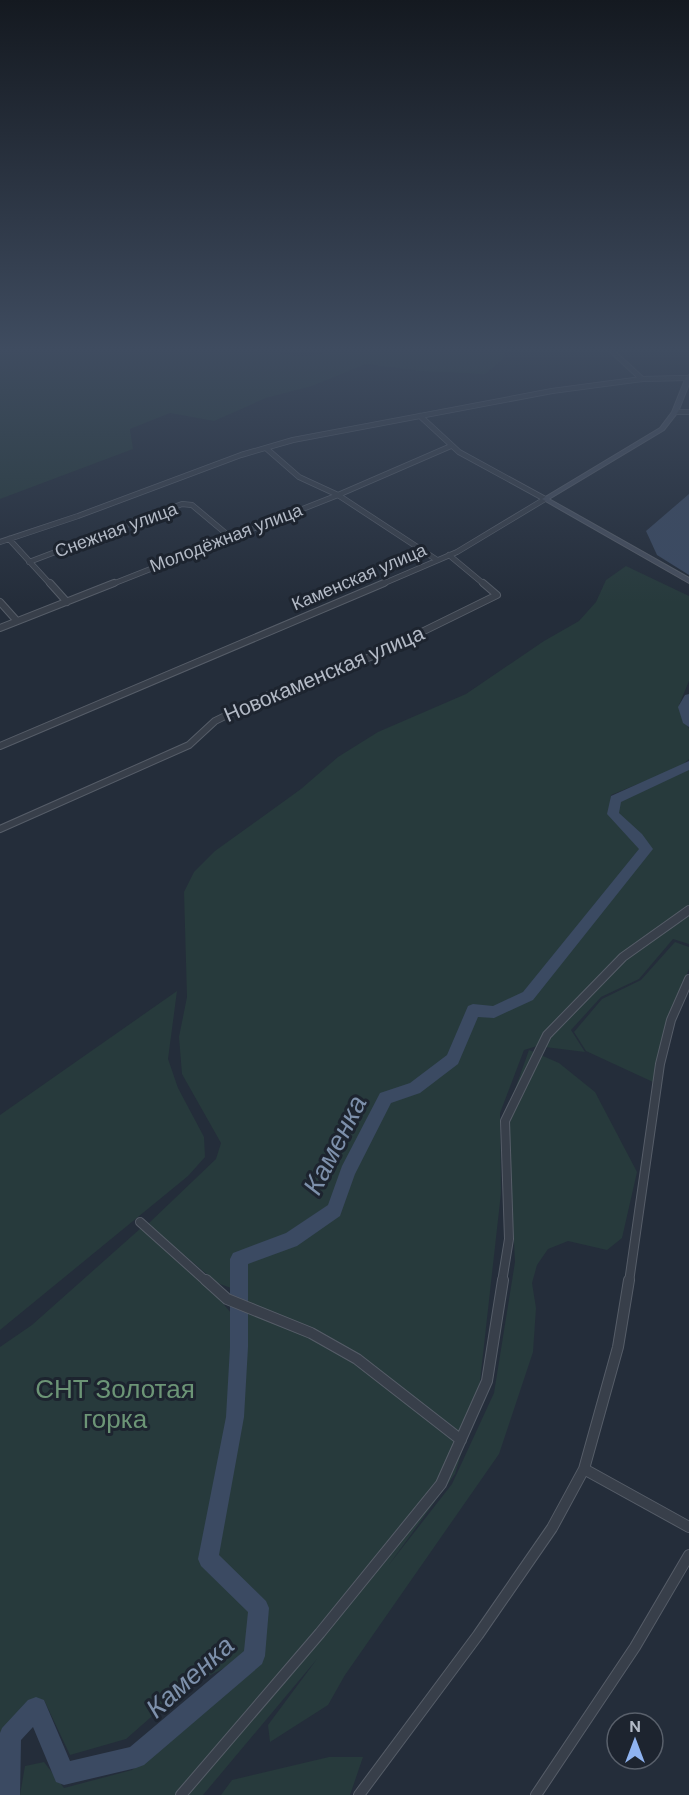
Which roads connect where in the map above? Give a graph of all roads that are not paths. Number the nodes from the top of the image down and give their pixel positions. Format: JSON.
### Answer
{"nodes":[{"id":1,"x":315,"y":436,"type":"edge"},
{"id":2,"x":440,"y":436,"type":"edge"},
{"id":3,"x":653,"y":436,"type":"edge"},
{"id":4,"x":451,"y":446,"type":"junction"},
{"id":5,"x":267,"y":449,"type":"junction"},
{"id":6,"x":338,"y":495,"type":"junction"},
{"id":7,"x":544,"y":499,"type":"junction"},
{"id":8,"x":230,"y":536,"type":"junction"},
{"id":9,"x":9,"y":539,"type":"junction"},
{"id":10,"x":0,"y":542,"type":"edge"},
{"id":11,"x":449,"y":555,"type":"junction"},
{"id":12,"x":437,"y":560,"type":"junction"},
{"id":13,"x":29,"y":562,"type":"junction"},
{"id":14,"x":689,"y":582,"type":"edge"},
{"id":15,"x":0,"y":602,"type":"edge"},
{"id":16,"x":67,"y":602,"type":"junction"},
{"id":17,"x":17,"y":621,"type":"junction"},
{"id":18,"x":0,"y":628,"type":"edge"},
{"id":19,"x":0,"y":746,"type":"edge"},
{"id":20,"x":0,"y":829,"type":"edge"},
{"id":21,"x":689,"y":910,"type":"edge"},
{"id":22,"x":689,"y":979,"type":"edge"},
{"id":23,"x":140,"y":1222,"type":"dead end"},
{"id":24,"x":461,"y":1440,"type":"junction"},
{"id":25,"x":584,"y":1469,"type":"junction"},
{"id":26,"x":689,"y":1527,"type":"edge"},
{"id":27,"x":689,"y":1555,"type":"edge"},
{"id":28,"x":181,"y":1795,"type":"edge"},
{"id":29,"x":359,"y":1795,"type":"edge"},
{"id":30,"x":536,"y":1795,"type":"edge"}],
"edges":[{"from":1,"to":5,"type":"street"},
{"from":2,"to":4,"type":"street"},
{"from":3,"to":7,"type":"street","name":"Каменская улица"},
{"from":4,"to":6,"type":"street","name":"Молодёжная улица"},
{"from":4,"to":7,"type":"street"},
{"from":5,"to":6,"type":"street"},
{"from":5,"to":9,"type":"street"},
{"from":6,"to":8,"type":"street","name":"Молодёжная улица"},
{"from":6,"to":12,"type":"street"},
{"from":7,"to":11,"type":"street","name":"Каменская улица"},
{"from":7,"to":14,"type":"street"},
{"from":8,"to":13,"type":"street","name":"Снежная улица"},
{"from":8,"to":16,"type":"street","name":"Молодёжная улица"},
{"from":9,"to":10,"type":"street"},
{"from":9,"to":13,"type":"street"},
{"from":11,"to":12,"type":"street","name":"Каменская улица"},
{"from":11,"to":20,"type":"street","name":"Новокаменская улица"},
{"from":12,"to":19,"type":"street","name":"Каменская улица"},
{"from":13,"to":16,"type":"street"},
{"from":15,"to":17,"type":"street"},
{"from":16,"to":17,"type":"street","name":"Молодёжная улица"},
{"from":17,"to":18,"type":"street","name":"Молодёжная улица"},
{"from":21,"to":24,"type":"street"},
{"from":22,"to":25,"type":"street"},
{"from":23,"to":24,"type":"street"},
{"from":24,"to":28,"type":"street"},
{"from":25,"to":26,"type":"street"},
{"from":25,"to":29,"type":"street"},
{"from":27,"to":30,"type":"street"}]}
